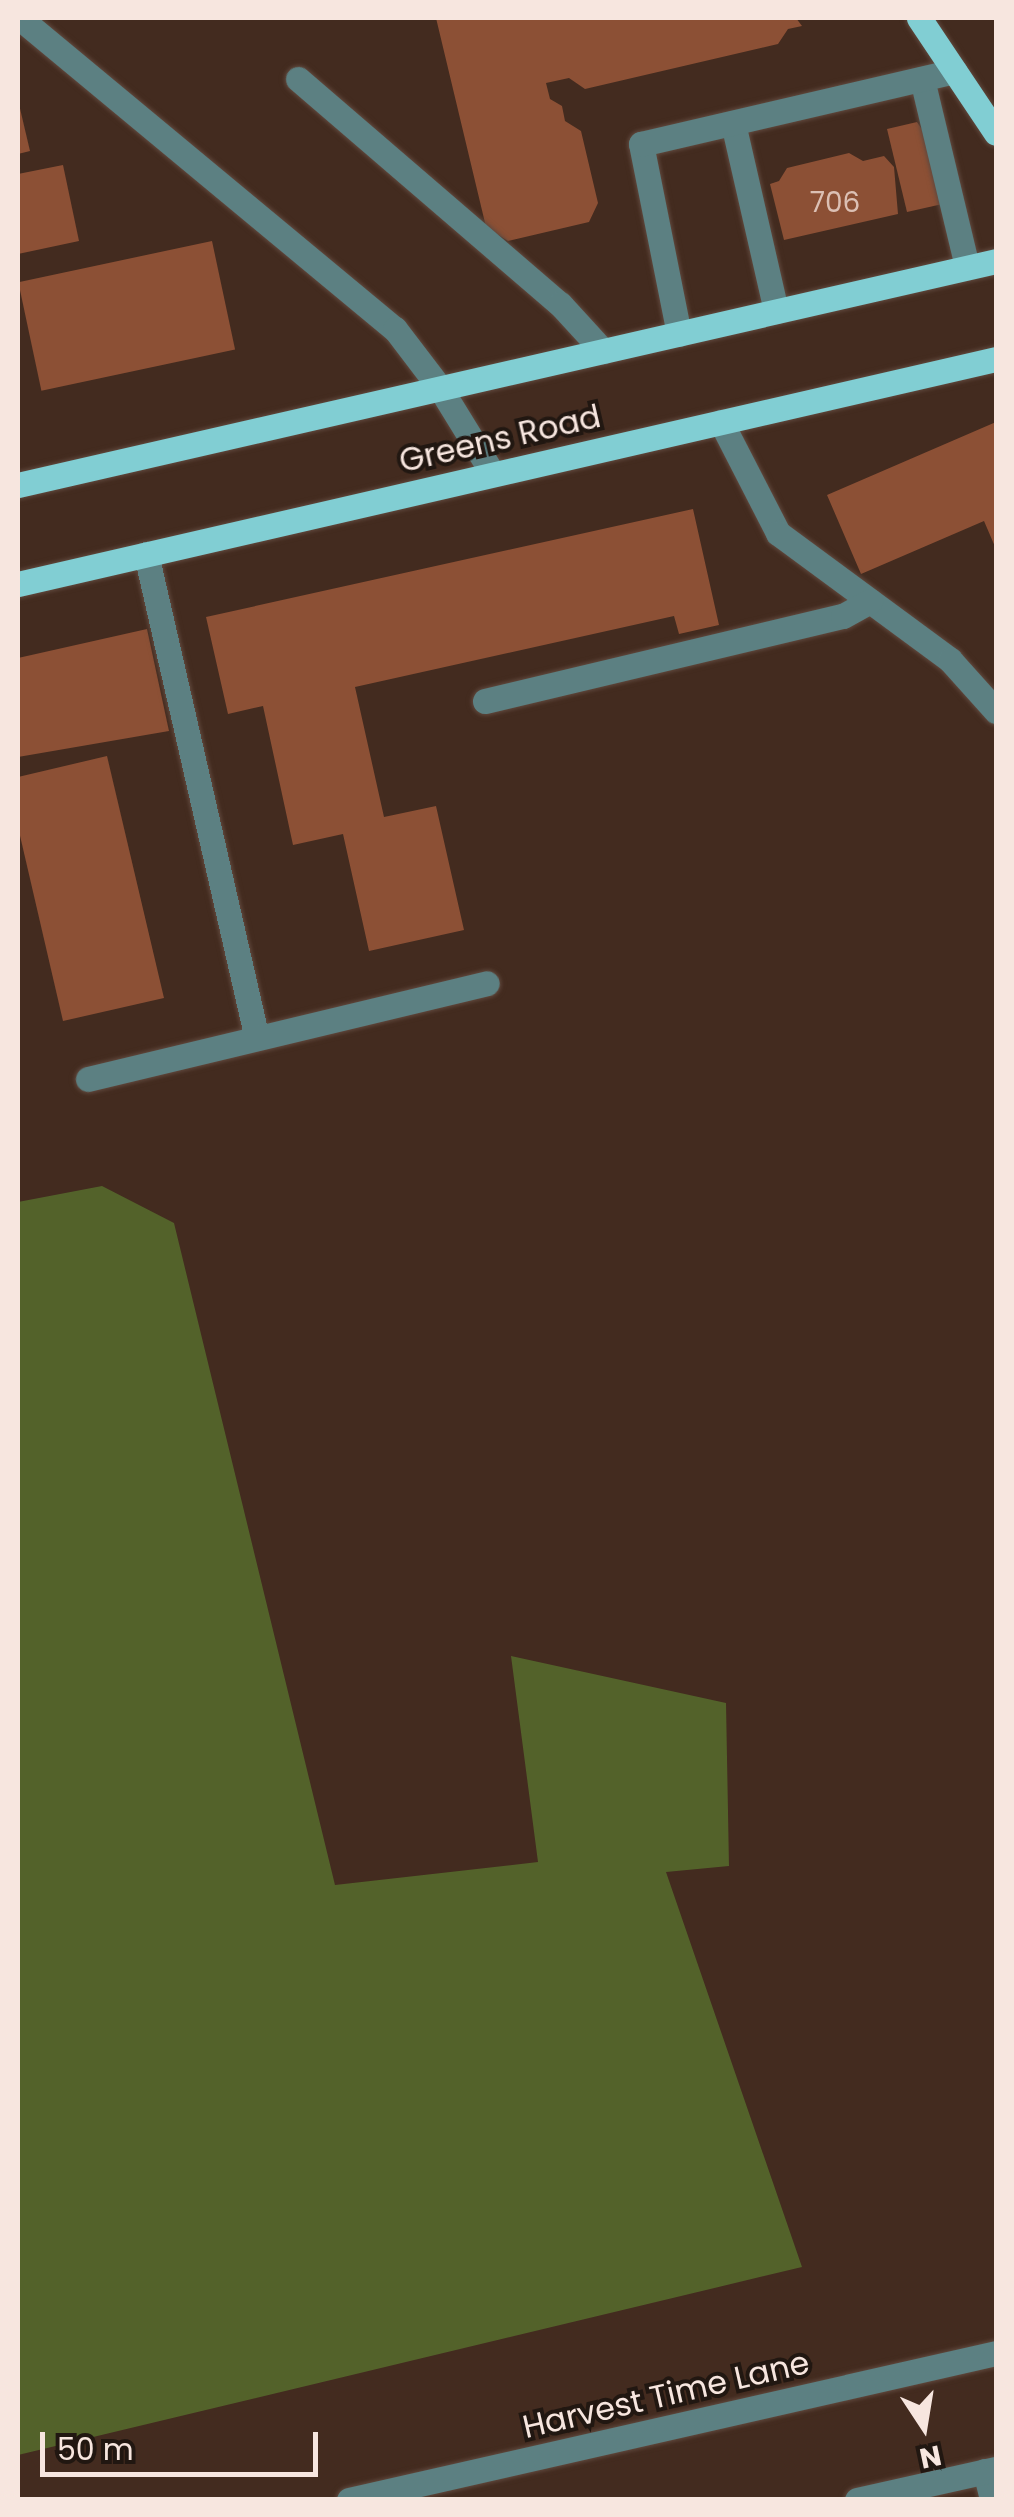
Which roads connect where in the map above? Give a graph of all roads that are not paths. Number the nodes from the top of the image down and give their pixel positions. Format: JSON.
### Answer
{"nodes":[{"id":1,"x":20,"y":18,"type":"edge"},
{"id":2,"x":919,"y":18,"type":"edge"},
{"id":3,"x":955,"y":71,"type":"junction"},
{"id":4,"x":298,"y":79,"type":"dead end"},
{"id":5,"x":922,"y":80,"type":"junction"},
{"id":6,"x":733,"y":123,"type":"junction"},
{"id":7,"x":996,"y":133,"type":"edge"},
{"id":8,"x":996,"y":261,"type":"edge"},
{"id":9,"x":967,"y":268,"type":"junction"},
{"id":10,"x":776,"y":311,"type":"junction"},
{"id":11,"x":680,"y":334,"type":"junction"},
{"id":12,"x":603,"y":351,"type":"junction"},
{"id":13,"x":996,"y":359,"type":"edge"},
{"id":14,"x":440,"y":388,"type":"junction"},
{"id":15,"x":721,"y":422,"type":"junction"},
{"id":16,"x":493,"y":474,"type":"junction"},
{"id":17,"x":18,"y":485,"type":"edge"},
{"id":18,"x":146,"y":554,"type":"junction"},
{"id":19,"x":18,"y":584,"type":"edge"},
{"id":20,"x":870,"y":601,"type":"junction"},
{"id":21,"x":485,"y":701,"type":"dead end"},
{"id":22,"x":996,"y":711,"type":"edge"},
{"id":23,"x":487,"y":983,"type":"dead end"},
{"id":24,"x":257,"y":1037,"type":"junction"},
{"id":25,"x":88,"y":1079,"type":"dead end"},
{"id":26,"x":996,"y":2354,"type":"edge"},
{"id":27,"x":991,"y":2470,"type":"edge"},
{"id":28,"x":890,"y":2496,"type":"edge"},
{"id":29,"x":352,"y":2499,"type":"edge"},
{"id":30,"x":856,"y":2500,"type":"edge"},
{"id":31,"x":992,"y":2500,"type":"edge"}],
"edges":[{"from":1,"to":14,"type":"street"},
{"from":2,"to":3,"type":"main road"},
{"from":3,"to":5,"type":"street"},
{"from":3,"to":7,"type":"main road"},
{"from":4,"to":12,"type":"street"},
{"from":5,"to":6,"type":"street"},
{"from":5,"to":9,"type":"street"},
{"from":6,"to":10,"type":"street"},
{"from":6,"to":11,"type":"street"},
{"from":8,"to":9,"type":"main road","name":"Greens Road"},
{"from":9,"to":10,"type":"main road","name":"Greens Road"},
{"from":10,"to":11,"type":"main road","name":"Greens Road"},
{"from":11,"to":12,"type":"main road","name":"Greens Road"},
{"from":12,"to":14,"type":"main road","name":"Greens Road"},
{"from":13,"to":15,"type":"main road","name":"Greens Road"},
{"from":14,"to":16,"type":"street"},
{"from":14,"to":17,"type":"main road","name":"Greens Road"},
{"from":15,"to":16,"type":"main road","name":"Greens Road"},
{"from":15,"to":20,"type":"street"},
{"from":16,"to":18,"type":"main road","name":"Greens Road"},
{"from":18,"to":19,"type":"main road","name":"Greens Road"},
{"from":18,"to":24,"type":"street"},
{"from":20,"to":21,"type":"street"},
{"from":20,"to":22,"type":"street"},
{"from":23,"to":24,"type":"street"},
{"from":24,"to":25,"type":"street"},
{"from":26,"to":29,"type":"street","name":"Harvest Time Lane"},
{"from":27,"to":28,"type":"street"},
{"from":27,"to":31,"type":"street"},
{"from":28,"to":30,"type":"street"}]}
